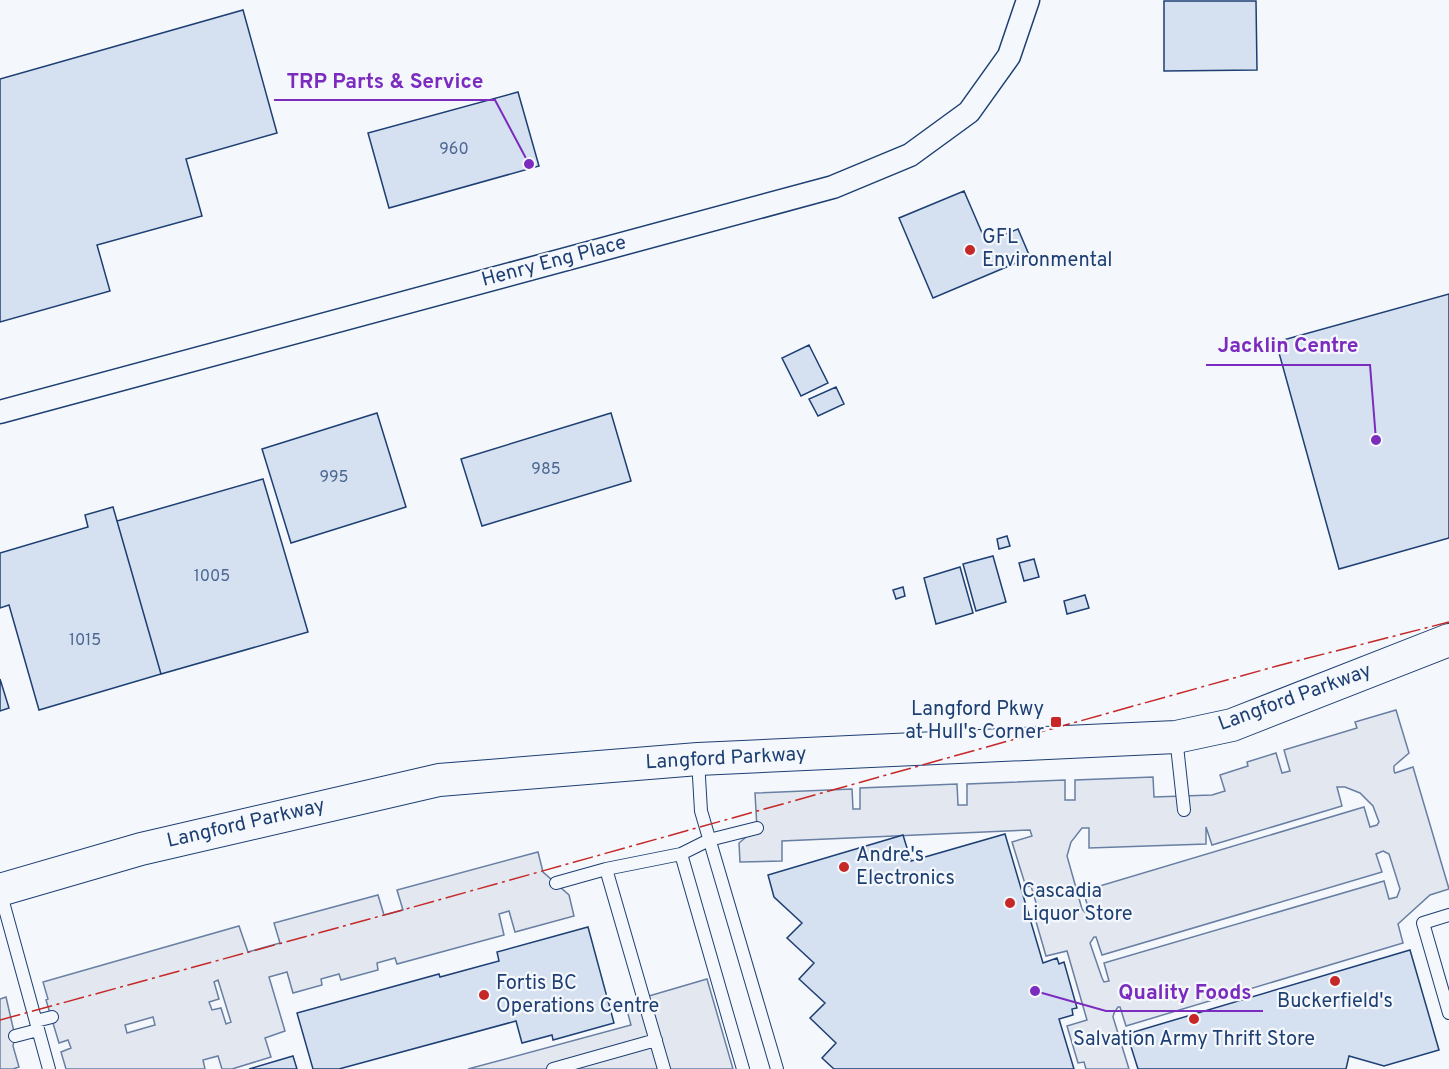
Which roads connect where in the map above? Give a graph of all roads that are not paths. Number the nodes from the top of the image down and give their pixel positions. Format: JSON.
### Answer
{"nodes":[{"id":1,"x":1028,"y":0,"type":"edge"},
{"id":2,"x":0,"y":412,"type":"edge"},
{"id":3,"x":1449,"y":640,"type":"edge"},
{"id":4,"x":1176,"y":737,"type":"junction"},
{"id":5,"x":698,"y":759,"type":"junction"},
{"id":6,"x":1184,"y":810,"type":"dead end"},
{"id":7,"x":757,"y":828,"type":"dead end"},
{"id":8,"x":709,"y":840,"type":"junction"},
{"id":9,"x":681,"y":854,"type":"junction"},
{"id":10,"x":606,"y":869,"type":"junction"},
{"id":11,"x":556,"y":884,"type":"dead end"},
{"id":12,"x":0,"y":890,"type":"edge"},
{"id":13,"x":1449,"y":915,"type":"edge"},
{"id":14,"x":1446,"y":990,"type":"edge"},
{"id":15,"x":1449,"y":1012,"type":"edge"},
{"id":16,"x":52,"y":1017,"type":"dead end"},
{"id":17,"x":37,"y":1026,"type":"junction"},
{"id":18,"x":15,"y":1036,"type":"dead end"},
{"id":19,"x":656,"y":1040,"type":"junction"},
{"id":20,"x":49,"y":1069,"type":"edge"},
{"id":21,"x":553,"y":1069,"type":"edge"},
{"id":22,"x":664,"y":1069,"type":"edge"},
{"id":23,"x":743,"y":1069,"type":"edge"},
{"id":24,"x":777,"y":1069,"type":"edge"}],
"edges":[{"from":1,"to":2,"type":"street","name":"Henry Eng Place"},
{"from":3,"to":4,"type":"main road","name":"Langford Parkway"},
{"from":4,"to":5,"type":"main road","name":"Langford Parkway"},
{"from":4,"to":6,"type":"lane"},
{"from":5,"to":8,"type":"lane"},
{"from":5,"to":12,"type":"main road","name":"Langford Parkway"},
{"from":7,"to":8,"type":"lane"},
{"from":8,"to":9,"type":"lane"},
{"from":8,"to":24,"type":"lane"},
{"from":9,"to":10,"type":"lane"},
{"from":9,"to":23,"type":"lane"},
{"from":10,"to":11,"type":"lane"},
{"from":10,"to":19,"type":"lane"},
{"from":12,"to":17,"type":"lane"},
{"from":13,"to":14,"type":"lane"},
{"from":14,"to":15,"type":"lane"},
{"from":16,"to":17,"type":"lane"},
{"from":17,"to":18,"type":"lane"},
{"from":17,"to":20,"type":"lane"},
{"from":19,"to":21,"type":"lane"},
{"from":19,"to":22,"type":"lane"}]}
